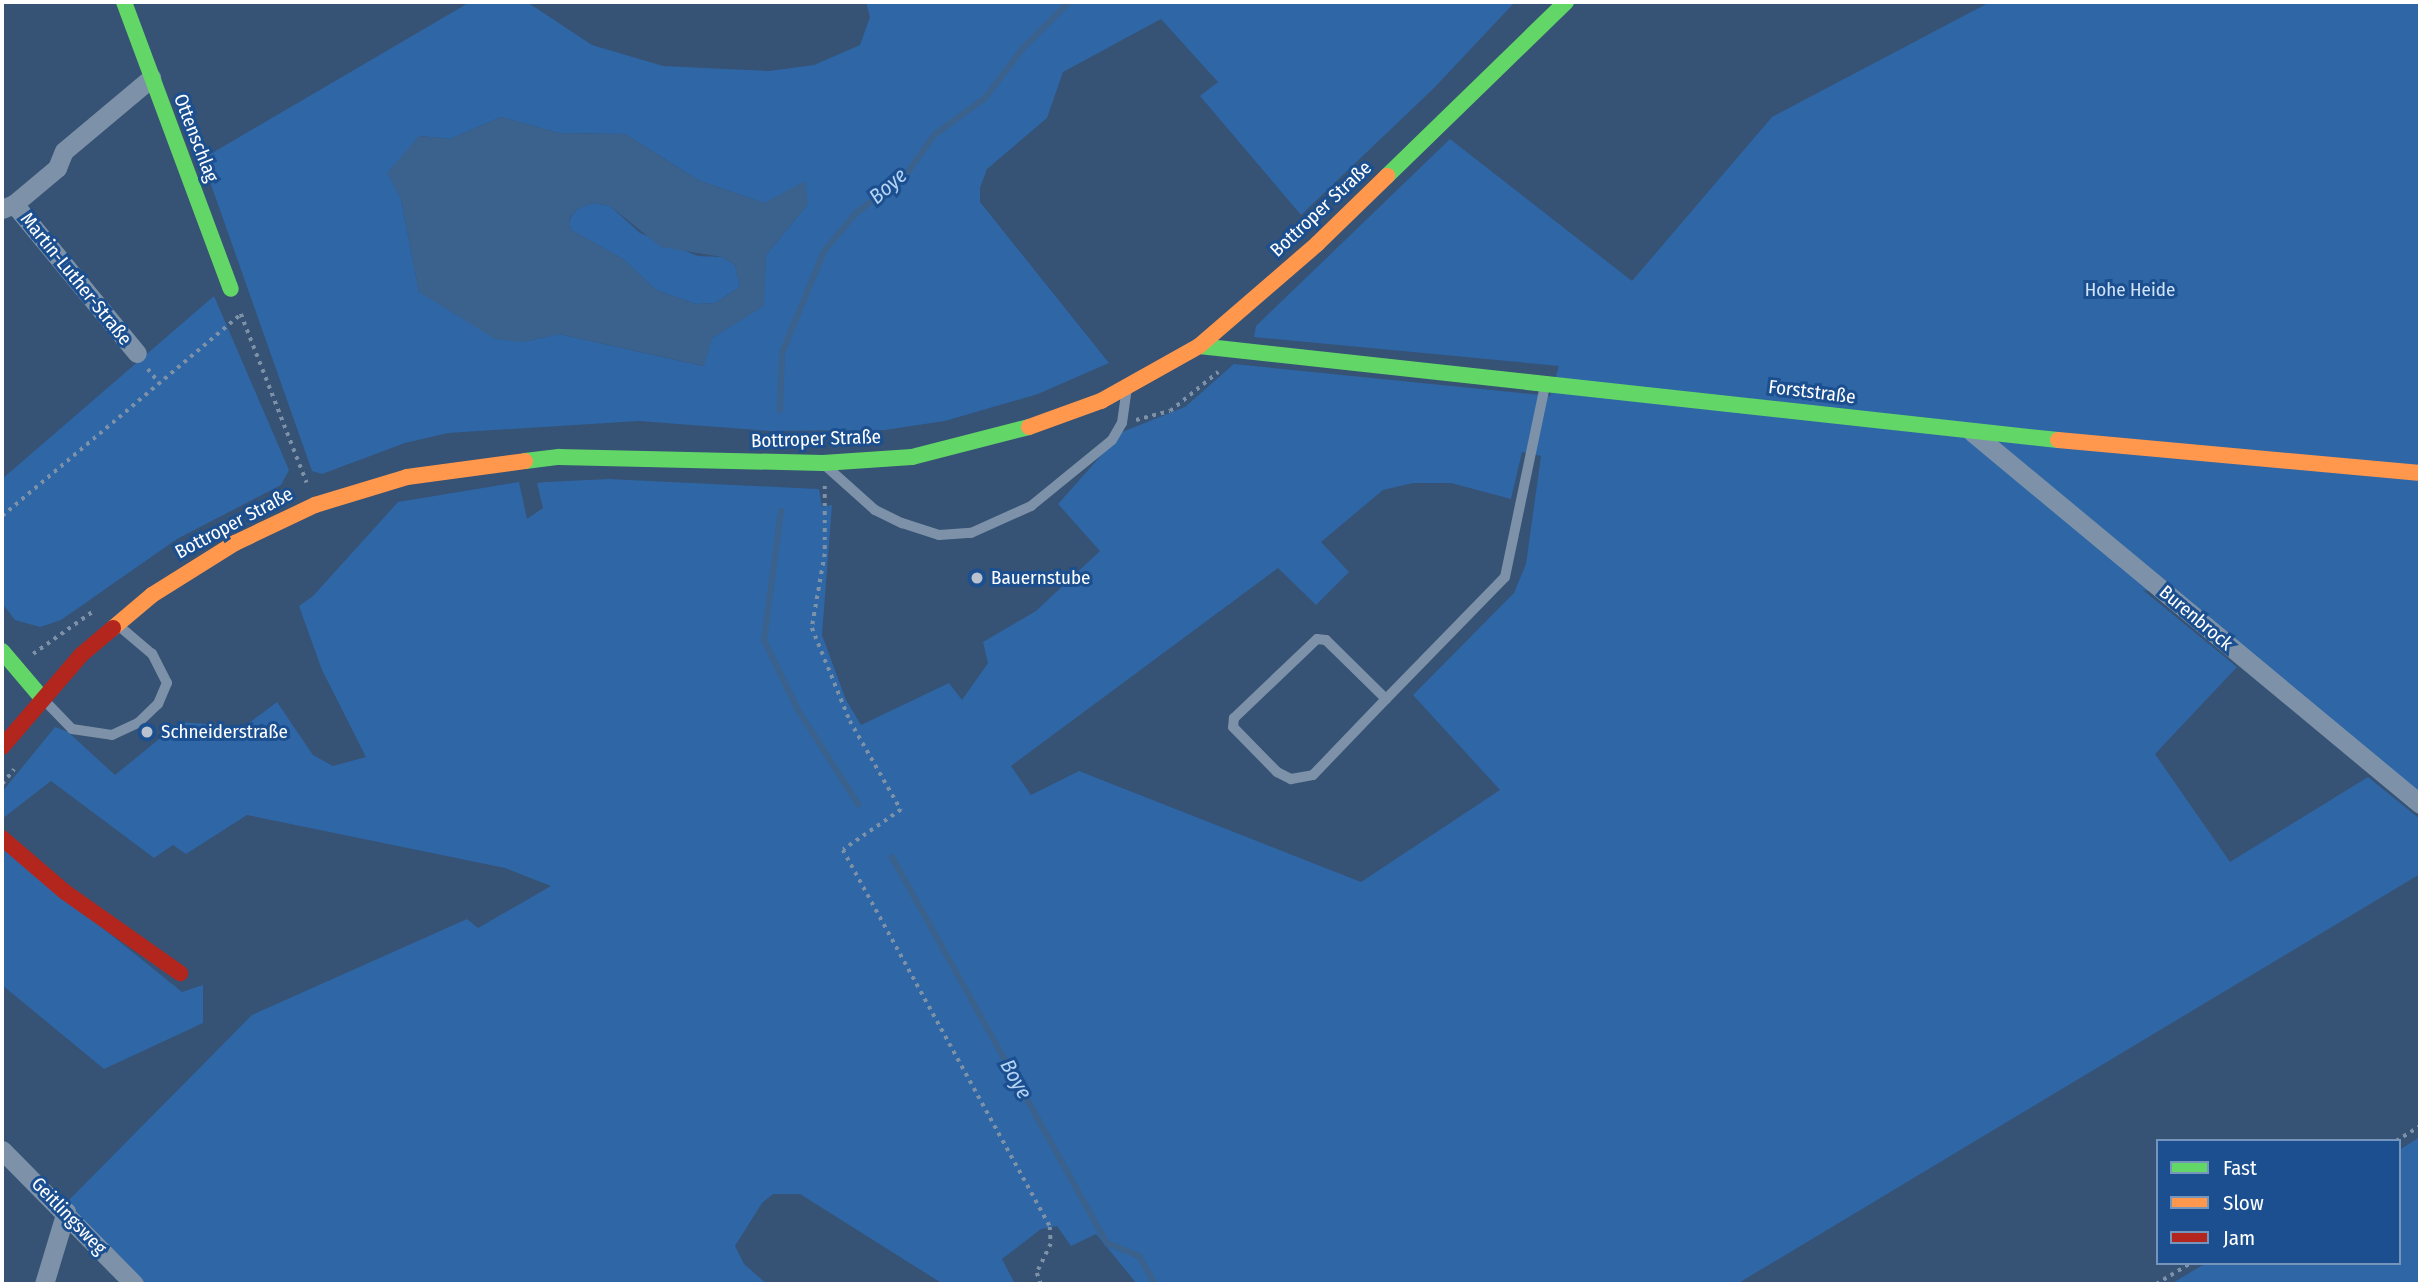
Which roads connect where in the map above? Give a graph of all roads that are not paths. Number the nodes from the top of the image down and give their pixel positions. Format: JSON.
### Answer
{"nodes":[{"id":1,"x":124,"y":2,"type":"edge"},
{"id":2,"x":1566,"y":2,"type":"edge"},
{"id":3,"x":151,"y":78,"type":"junction"},
{"id":4,"x":8,"y":207,"type":"edge"},
{"id":5,"x":231,"y":289,"type":"dead end"},
{"id":6,"x":1199,"y":346,"type":"junction"},
{"id":7,"x":136,"y":353,"type":"dead end"},
{"id":8,"x":1545,"y":382,"type":"junction"},
{"id":9,"x":1128,"y":386,"type":"junction"},
{"id":10,"x":1972,"y":432,"type":"junction"},
{"id":11,"x":823,"y":463,"type":"junction"},
{"id":12,"x":2420,"y":473,"type":"edge"},
{"id":13,"x":116,"y":624,"type":"junction"},
{"id":14,"x":2,"y":650,"type":"edge"},
{"id":15,"x":42,"y":698,"type":"junction"},
{"id":16,"x":1386,"y":699,"type":"junction"},
{"id":17,"x":2,"y":747,"type":"edge"},
{"id":18,"x":2420,"y":804,"type":"edge"},
{"id":19,"x":2,"y":838,"type":"edge"},
{"id":20,"x":180,"y":973,"type":"dead end"},
{"id":21,"x":2,"y":1150,"type":"edge"},
{"id":22,"x":66,"y":1211,"type":"junction"},
{"id":23,"x":44,"y":1284,"type":"edge"},
{"id":24,"x":134,"y":1284,"type":"edge"}],
"edges":[{"from":1,"to":3,"type":"street","name":"Ottenschlag"},
{"from":2,"to":6,"type":"street","name":"Bottroper Straße"},
{"from":3,"to":4,"type":"street","name":"Martin-Luther-Straße"},
{"from":3,"to":5,"type":"street","name":"Ottenschlag"},
{"from":4,"to":7,"type":"street","name":"Martin-Luther-Straße"},
{"from":6,"to":8,"type":"street","name":"Forststraße"},
{"from":6,"to":9,"type":"street","name":"Bottroper Straße"},
{"from":8,"to":10,"type":"street","name":"Forststraße"},
{"from":8,"to":16,"type":"lane"},
{"from":9,"to":11,"type":"street","name":"Bottroper Straße"},
{"from":9,"to":11,"type":"lane"},
{"from":10,"to":12,"type":"street","name":"Forststraße"},
{"from":10,"to":18,"type":"street","name":"Burenbrock"},
{"from":11,"to":13,"type":"street","name":"Bottroper Straße"},
{"from":13,"to":15,"type":"street","name":"Bottroper Straße"},
{"from":13,"to":15,"type":"lane"},
{"from":14,"to":15,"type":"street"},
{"from":15,"to":17,"type":"street","name":"Bottroper Straße"},
{"from":16,"to":16,"type":"lane"},
{"from":19,"to":20,"type":"street"},
{"from":21,"to":22,"type":"street","name":"Geitlingsweg"},
{"from":22,"to":23,"type":"street"},
{"from":22,"to":24,"type":"street","name":"Geitlingsweg"}]}
